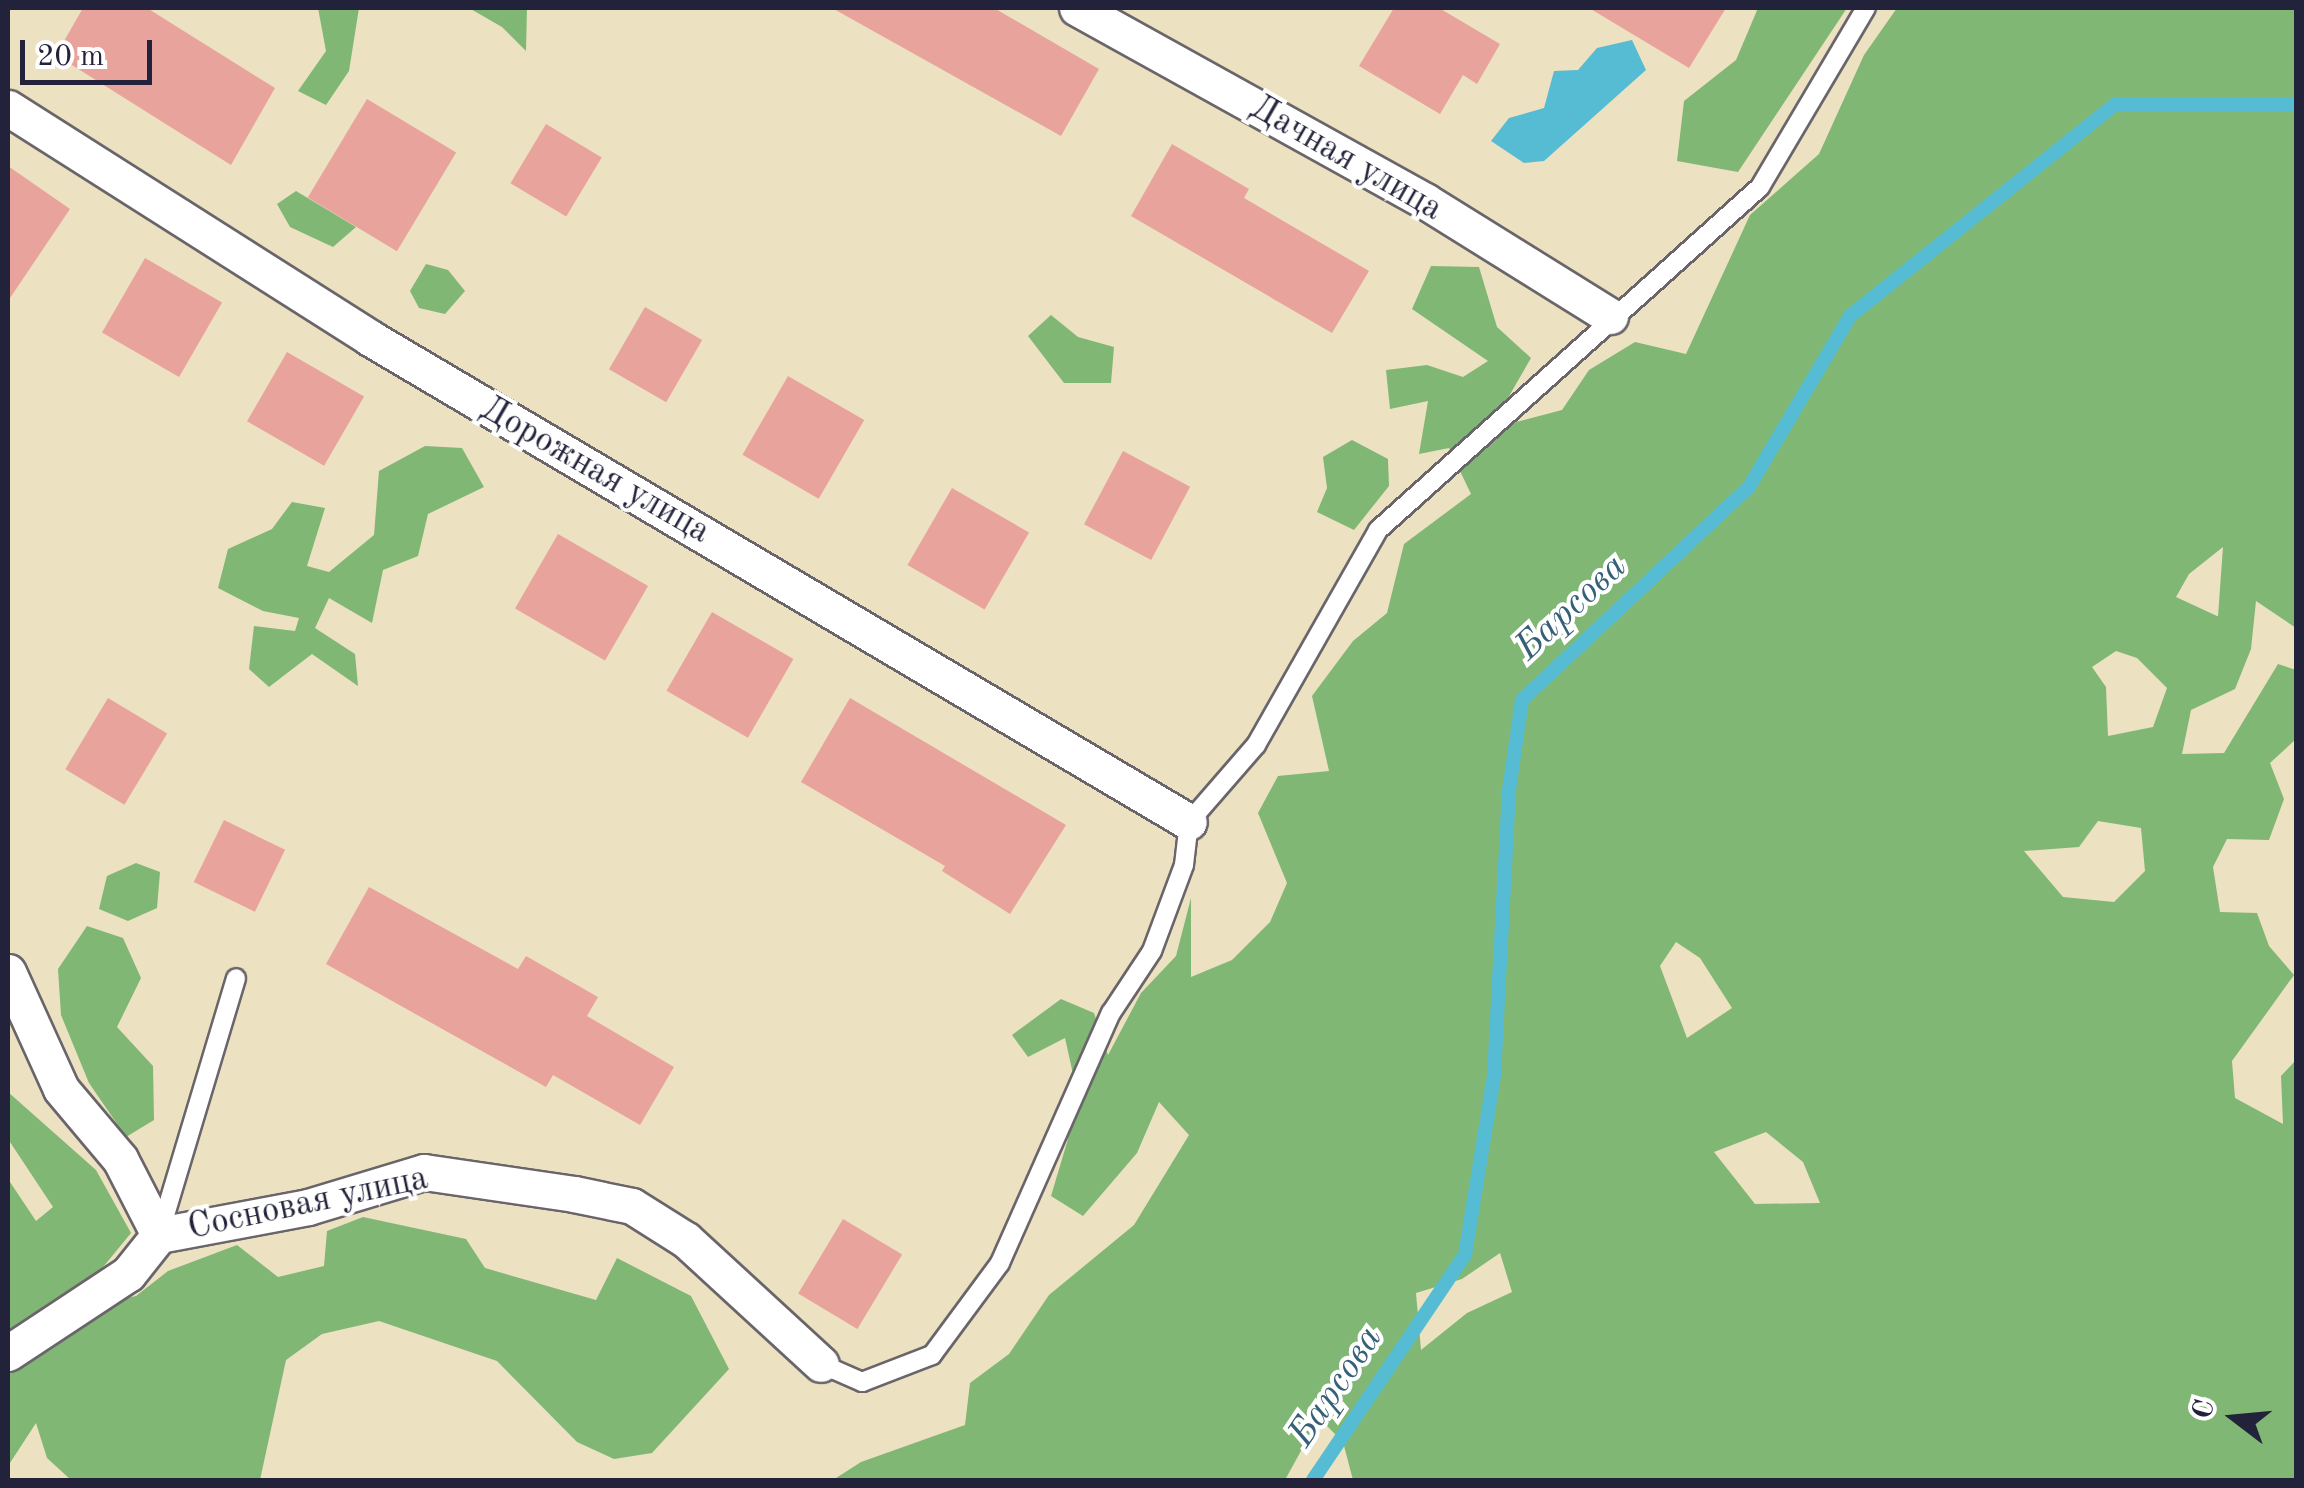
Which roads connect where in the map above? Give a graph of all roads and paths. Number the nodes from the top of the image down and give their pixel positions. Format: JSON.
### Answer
{"nodes":[{"id":1,"x":1077,"y":8,"type":"edge"},
{"id":2,"x":1866,"y":8,"type":"edge"},
{"id":3,"x":8,"y":108,"type":"edge"},
{"id":4,"x":1610,"y":316,"type":"junction"},
{"id":5,"x":1190,"y":822,"type":"junction"},
{"id":6,"x":8,"y":972,"type":"edge"},
{"id":7,"x":236,"y":978,"type":"dead end"},
{"id":8,"x":160,"y":1235,"type":"junction"},
{"id":9,"x":8,"y":1353,"type":"edge"},
{"id":10,"x":821,"y":1364,"type":"joint"}],
"edges":[{"from":1,"to":4,"type":"street","name":"Дачная улица"},
{"from":2,"to":4,"type":"lane"},
{"from":3,"to":5,"type":"street","name":"Дорожная улица"},
{"from":4,"to":5,"type":"lane"},
{"from":5,"to":10,"type":"lane"},
{"from":6,"to":8,"type":"street","name":"Сосновая улица"},
{"from":7,"to":8,"type":"lane"},
{"from":8,"to":9,"type":"street"},
{"from":8,"to":10,"type":"street","name":"Сосновая улица"}]}
